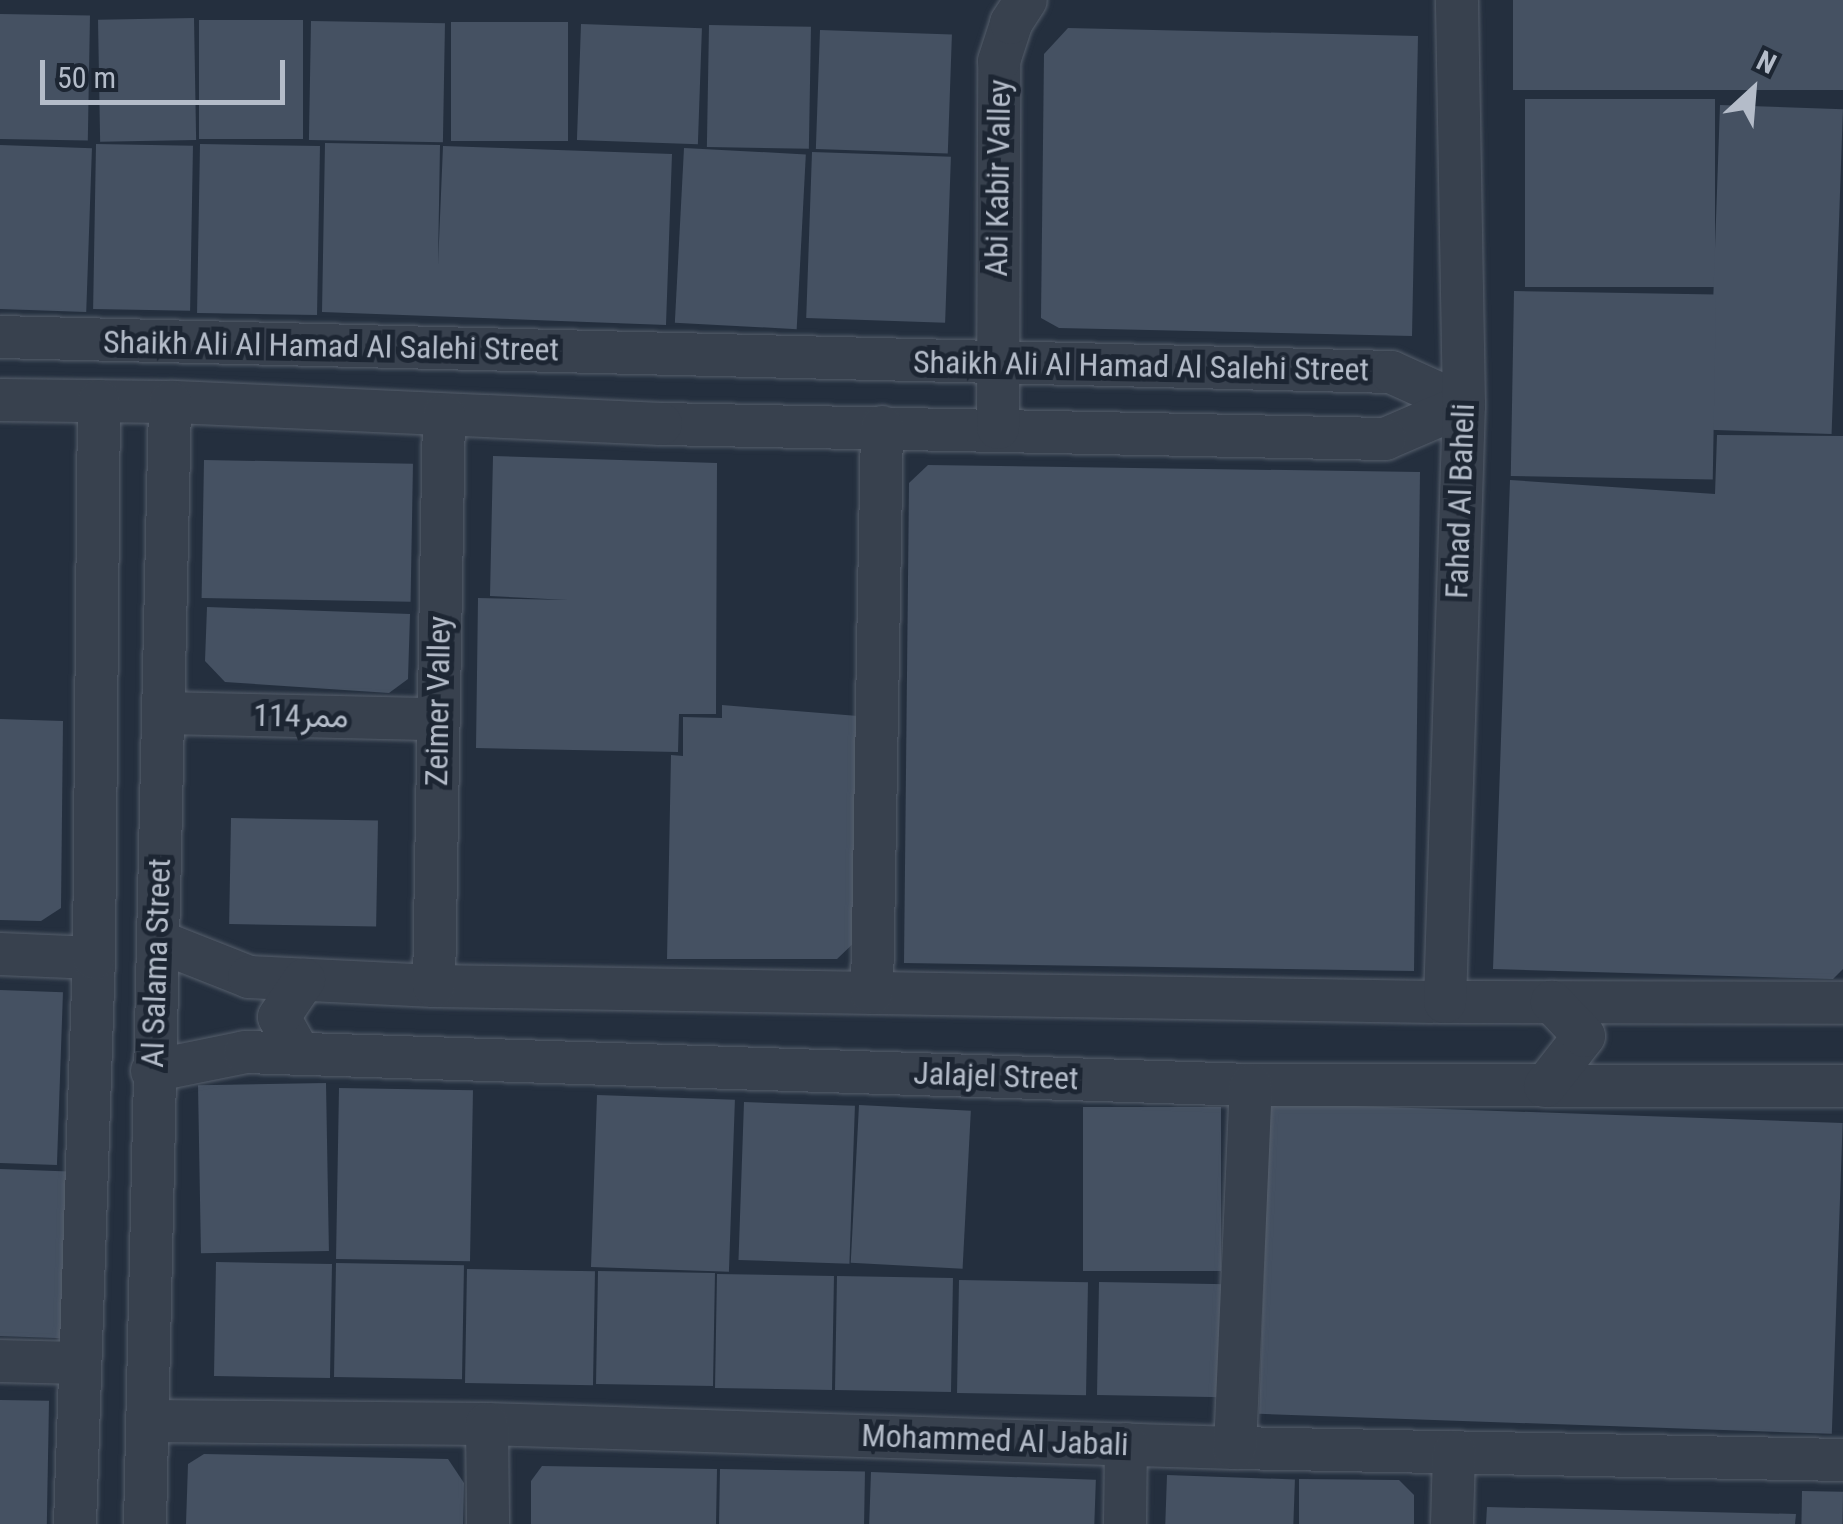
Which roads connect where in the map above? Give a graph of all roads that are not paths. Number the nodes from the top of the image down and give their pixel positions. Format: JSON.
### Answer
{"nodes":[{"id":1,"x":1026,"y":0,"type":"edge"},
{"id":2,"x":1457,"y":0,"type":"edge"},
{"id":3,"x":0,"y":338,"type":"edge"},
{"id":4,"x":660,"y":354,"type":"junction"},
{"id":5,"x":996,"y":363,"type":"junction"},
{"id":6,"x":0,"y":400,"type":"edge"},
{"id":7,"x":98,"y":401,"type":"junction"},
{"id":8,"x":170,"y":402,"type":"junction"},
{"id":9,"x":1464,"y":405,"type":"junction"},
{"id":10,"x":444,"y":415,"type":"junction"},
{"id":11,"x":661,"y":424,"type":"junction"},
{"id":12,"x":882,"y":428,"type":"junction"},
{"id":13,"x":998,"y":428,"type":"junction"},
{"id":14,"x":96,"y":548,"type":"junction"},
{"id":15,"x":164,"y":558,"type":"junction"},
{"id":16,"x":164,"y":713,"type":"junction"},
{"id":17,"x":438,"y":718,"type":"junction"},
{"id":18,"x":158,"y":940,"type":"junction"},
{"id":19,"x":0,"y":954,"type":"edge"},
{"id":20,"x":94,"y":958,"type":"junction"},
{"id":21,"x":304,"y":980,"type":"junction"},
{"id":22,"x":434,"y":986,"type":"junction"},
{"id":23,"x":872,"y":993,"type":"junction"},
{"id":24,"x":1446,"y":1002,"type":"junction"},
{"id":25,"x":1552,"y":1002,"type":"junction"},
{"id":26,"x":1638,"y":1002,"type":"junction"},
{"id":27,"x":1843,"y":1003,"type":"edge"},
{"id":28,"x":299,"y":1053,"type":"junction"},
{"id":29,"x":152,"y":1071,"type":"junction"},
{"id":30,"x":1251,"y":1085,"type":"junction"},
{"id":31,"x":1545,"y":1086,"type":"junction"},
{"id":32,"x":1622,"y":1086,"type":"junction"},
{"id":33,"x":1843,"y":1086,"type":"edge"},
{"id":34,"x":0,"y":1361,"type":"edge"},
{"id":35,"x":78,"y":1363,"type":"junction"},
{"id":36,"x":147,"y":1421,"type":"junction"},
{"id":37,"x":487,"y":1424,"type":"junction"},
{"id":38,"x":1126,"y":1444,"type":"junction"},
{"id":39,"x":1235,"y":1448,"type":"junction"},
{"id":40,"x":1454,"y":1452,"type":"junction"},
{"id":41,"x":1843,"y":1460,"type":"edge"},
{"id":42,"x":75,"y":1524,"type":"edge"},
{"id":43,"x":144,"y":1524,"type":"edge"},
{"id":44,"x":488,"y":1524,"type":"edge"},
{"id":45,"x":1125,"y":1524,"type":"edge"},
{"id":46,"x":1452,"y":1524,"type":"edge"}],
"edges":[{"from":1,"to":5,"type":"street","name":"Abi Kabir Valley"},
{"from":2,"to":9,"type":"street","name":"Fahad Al Baheli"},
{"from":3,"to":4,"type":"street","name":"Shaikh Ali Al Hamad Al Salehi Street"},
{"from":4,"to":5,"type":"street","name":"Shaikh Ali Al Hamad Al Salehi Street"},
{"from":4,"to":11,"type":"street"},
{"from":5,"to":9,"type":"street","name":"Shaikh Ali Al Hamad Al Salehi Street"},
{"from":5,"to":13,"type":"street","name":"Abi Kabir Valley"},
{"from":6,"to":7,"type":"street","name":"Shaikh Ali Al Hamad Al Salehi Street"},
{"from":7,"to":8,"type":"street","name":"Shaikh Ali Al Hamad Al Salehi Street"},
{"from":7,"to":14,"type":"street"},
{"from":8,"to":10,"type":"street","name":"Shaikh Ali Al Hamad Al Salehi Street"},
{"from":8,"to":15,"type":"street","name":"Al Salama Street"},
{"from":9,"to":13,"type":"street","name":"Shaikh Ali Al Hamad Al Salehi Street"},
{"from":9,"to":24,"type":"street","name":"Fahad Al Baheli"},
{"from":10,"to":11,"type":"street","name":"Shaikh Ali Al Hamad Al Salehi Street"},
{"from":10,"to":17,"type":"street","name":"Zeimer Valley"},
{"from":11,"to":12,"type":"street","name":"Shaikh Ali Al Hamad Al Salehi Street"},
{"from":12,"to":13,"type":"street","name":"Shaikh Ali Al Hamad Al Salehi Street"},
{"from":12,"to":23,"type":"street"},
{"from":14,"to":15,"type":"street"},
{"from":14,"to":20,"type":"street"},
{"from":15,"to":16,"type":"street","name":"Al Salama Street"},
{"from":16,"to":17,"type":"street","name":"ممر114"},
{"from":16,"to":18,"type":"street","name":"Al Salama Street"},
{"from":17,"to":22,"type":"street","name":"Zeimer Valley"},
{"from":18,"to":21,"type":"street"},
{"from":18,"to":29,"type":"street","name":"Al Salama Street"},
{"from":19,"to":20,"type":"street"},
{"from":20,"to":35,"type":"street"},
{"from":21,"to":22,"type":"street"},
{"from":21,"to":28,"type":"street"},
{"from":22,"to":23,"type":"street"},
{"from":23,"to":24,"type":"street"},
{"from":24,"to":25,"type":"street"},
{"from":25,"to":26,"type":"street"},
{"from":25,"to":31,"type":"street"},
{"from":26,"to":27,"type":"street"},
{"from":26,"to":32,"type":"street"},
{"from":28,"to":29,"type":"street","name":"Jalajel Street"},
{"from":28,"to":30,"type":"street","name":"Jalajel Street"},
{"from":29,"to":36,"type":"street","name":"Al Salama Street"},
{"from":30,"to":31,"type":"street","name":"Jalajel Street"},
{"from":30,"to":39,"type":"street"},
{"from":31,"to":32,"type":"street","name":"Jalajel Street"},
{"from":32,"to":33,"type":"street","name":"Jalajel Street"},
{"from":34,"to":35,"type":"street"},
{"from":35,"to":42,"type":"street"},
{"from":36,"to":37,"type":"street","name":"Mohammed Al Jabali"},
{"from":36,"to":43,"type":"street","name":"Al Salama Street"},
{"from":37,"to":38,"type":"street","name":"Mohammed Al Jabali"},
{"from":37,"to":44,"type":"street"},
{"from":38,"to":39,"type":"street","name":"Mohammed Al Jabali"},
{"from":38,"to":45,"type":"street"},
{"from":39,"to":40,"type":"street","name":"Mohammed Al Jabali"},
{"from":40,"to":41,"type":"street","name":"Mohammed Al Jabali"},
{"from":40,"to":46,"type":"street"}]}
